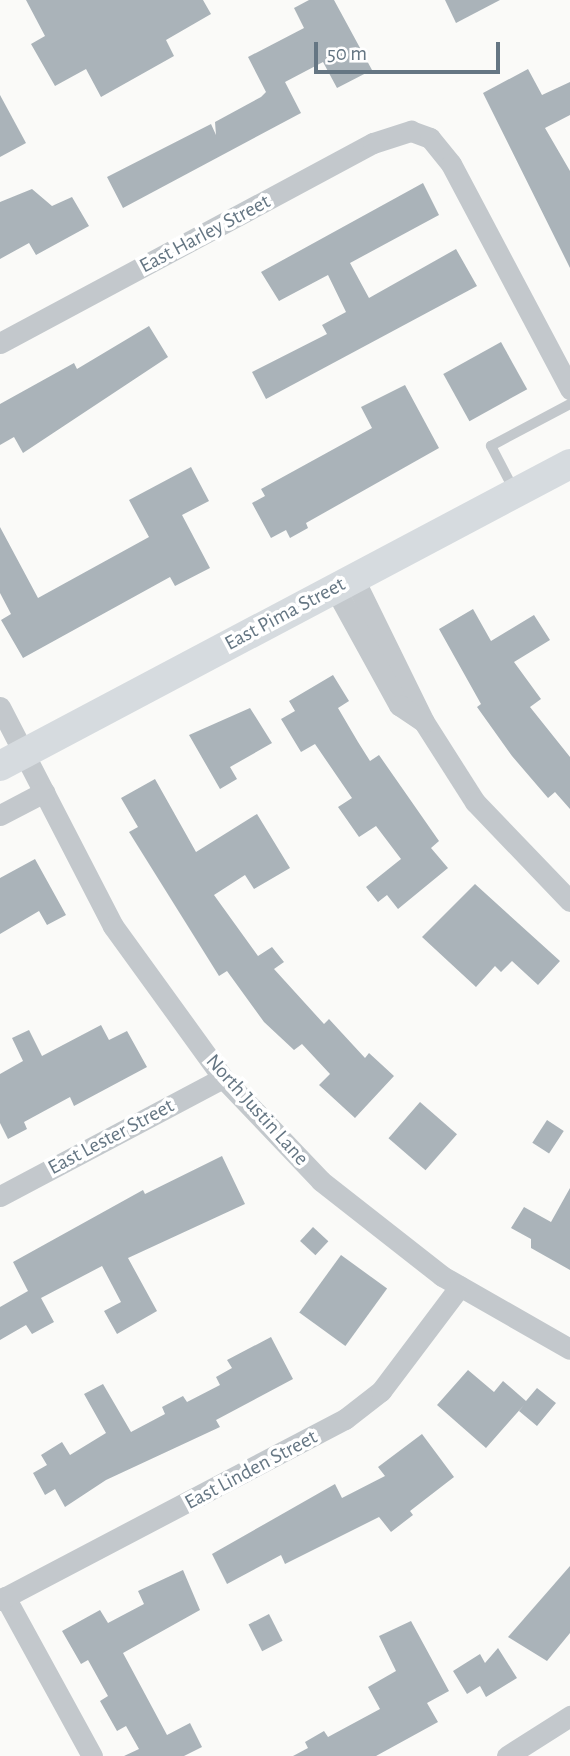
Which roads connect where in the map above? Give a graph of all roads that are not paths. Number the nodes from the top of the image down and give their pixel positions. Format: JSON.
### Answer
{"nodes":[{"id":1,"x":0,"y":343,"type":"edge"},
{"id":2,"x":570,"y":389,"type":"edge"},
{"id":3,"x":570,"y":404,"type":"edge"},
{"id":4,"x":570,"y":464,"type":"edge"},
{"id":5,"x":515,"y":493,"type":"junction"},
{"id":6,"x":344,"y":582,"type":"junction"},
{"id":7,"x":0,"y":707,"type":"edge"},
{"id":8,"x":12,"y":760,"type":"edge"},
{"id":9,"x":44,"y":792,"type":"junction"},
{"id":10,"x":0,"y":815,"type":"edge"},
{"id":11,"x":570,"y":901,"type":"edge"},
{"id":12,"x":223,"y":1078,"type":"junction"},
{"id":13,"x":0,"y":1196,"type":"edge"},
{"id":14,"x":460,"y":1286,"type":"junction"},
{"id":15,"x":570,"y":1349,"type":"edge"},
{"id":16,"x":3,"y":1599,"type":"edge"},
{"id":17,"x":570,"y":1716,"type":"edge"},
{"id":18,"x":92,"y":1756,"type":"edge"},
{"id":19,"x":507,"y":1756,"type":"edge"}],
"edges":[{"from":1,"to":2,"type":"street","name":"East Harley Street"},
{"from":3,"to":5,"type":"lane"},
{"from":4,"to":5,"type":"street","name":"East Pima Street"},
{"from":5,"to":6,"type":"street","name":"East Pima Street"},
{"from":6,"to":8,"type":"street","name":"East Pima Street"},
{"from":6,"to":11,"type":"street"},
{"from":7,"to":8,"type":"street","name":"North Justin Lane"},
{"from":8,"to":9,"type":"street","name":"North Justin Lane"},
{"from":9,"to":10,"type":"street"},
{"from":9,"to":12,"type":"street","name":"North Justin Lane"},
{"from":12,"to":13,"type":"street","name":"East Lester Street"},
{"from":12,"to":14,"type":"street","name":"North Justin Lane"},
{"from":14,"to":15,"type":"street","name":"North Justin Lane"},
{"from":14,"to":16,"type":"street","name":"East Linden Street"},
{"from":16,"to":18,"type":"street"},
{"from":17,"to":19,"type":"street"}]}
